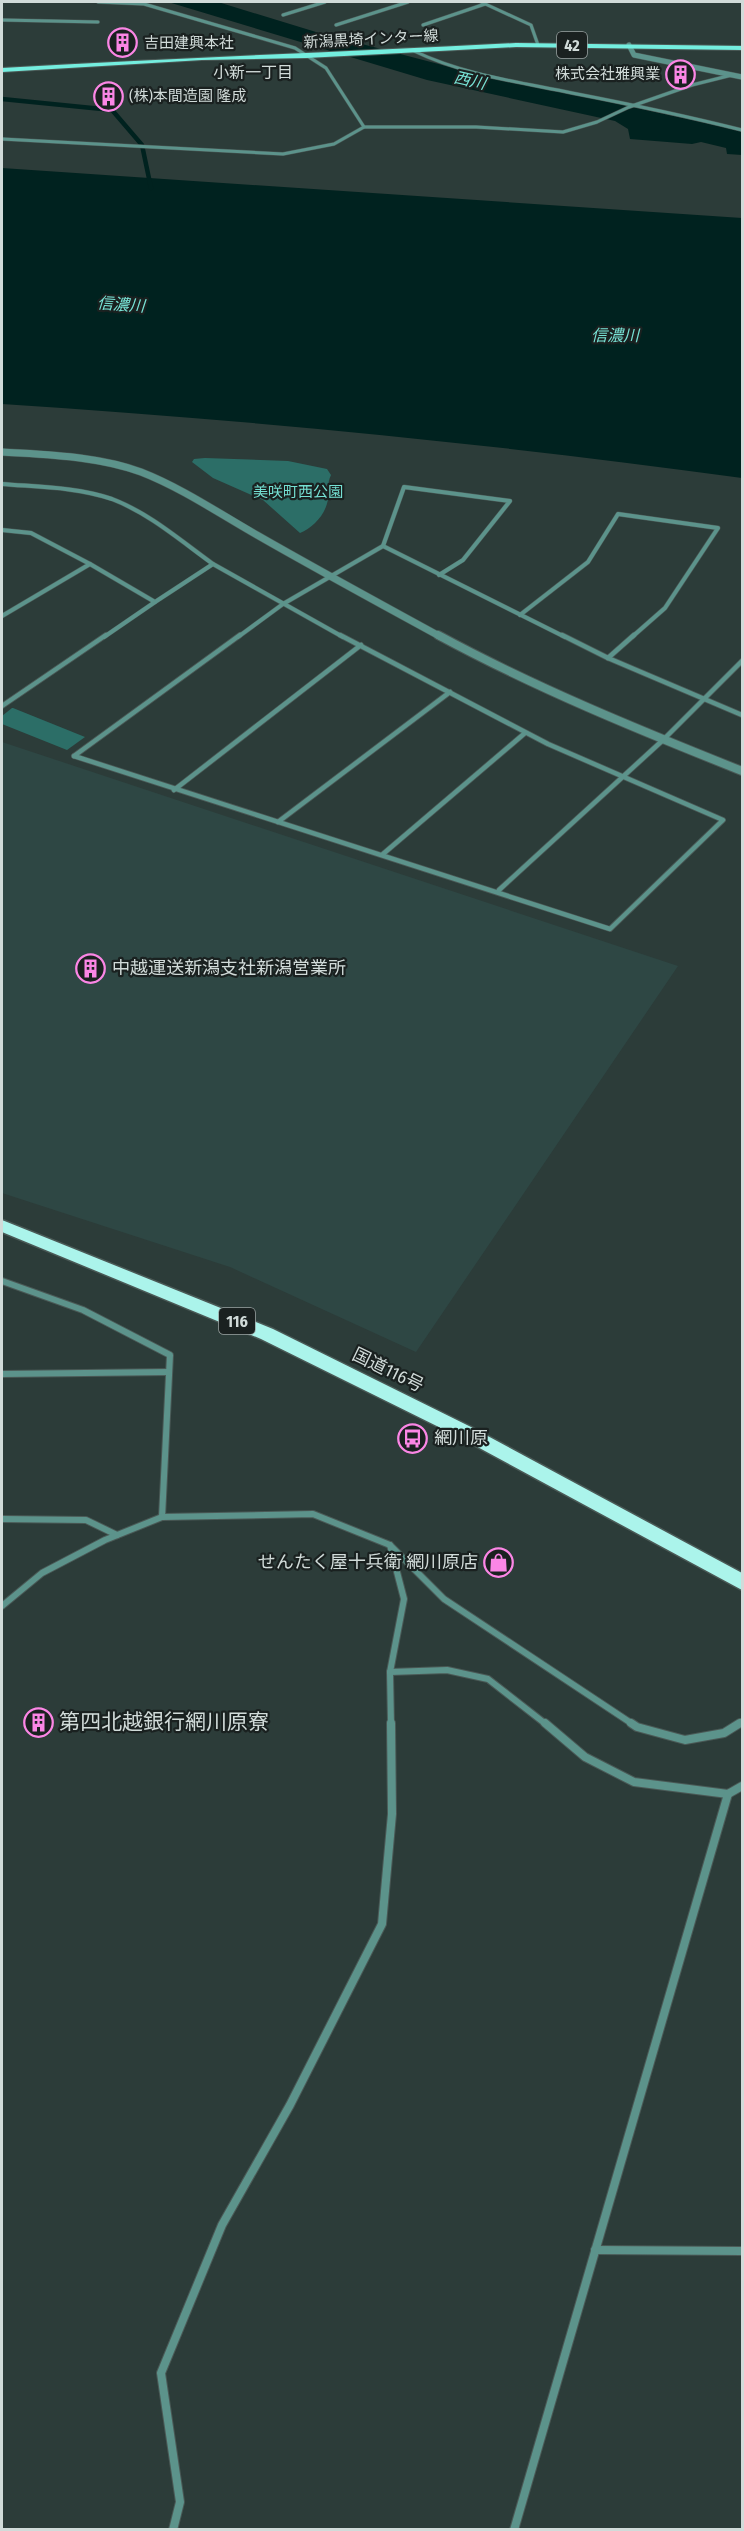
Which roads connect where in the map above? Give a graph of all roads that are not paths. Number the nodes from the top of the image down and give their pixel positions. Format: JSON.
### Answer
{"nodes":[{"id":1,"x":98,"y":2,"type":"edge"},
{"id":2,"x":325,"y":2,"type":"edge"},
{"id":3,"x":408,"y":2,"type":"edge"},
{"id":4,"x":483,"y":3,"type":"edge"},
{"id":5,"x":283,"y":15,"type":"dead end"},
{"id":6,"x":2,"y":20,"type":"edge"},
{"id":7,"x":98,"y":22,"type":"dead end"},
{"id":8,"x":336,"y":25,"type":"dead end"},
{"id":9,"x":423,"y":25,"type":"dead end"},
{"id":10,"x":538,"y":45,"type":"junction"},
{"id":11,"x":629,"y":45,"type":"junction"},
{"id":12,"x":742,"y":48,"type":"edge"},
{"id":13,"x":414,"y":51,"type":"junction"},
{"id":14,"x":306,"y":56,"type":"junction"},
{"id":15,"x":2,"y":70,"type":"edge"},
{"id":16,"x":732,"y":75,"type":"junction"},
{"id":17,"x":742,"y":77,"type":"edge"},
{"id":18,"x":636,"y":104,"type":"junction"},
{"id":19,"x":364,"y":127,"type":"junction"},
{"id":20,"x":742,"y":130,"type":"edge"},
{"id":21,"x":2,"y":139,"type":"edge"},
{"id":22,"x":2,"y":452,"type":"edge"},
{"id":23,"x":2,"y":484,"type":"edge"},
{"id":24,"x":2,"y":530,"type":"edge"},
{"id":25,"x":383,"y":546,"type":"junction"},
{"id":26,"x":90,"y":564,"type":"junction"},
{"id":27,"x":213,"y":564,"type":"junction"},
{"id":28,"x":439,"y":575,"type":"junction"},
{"id":29,"x":330,"y":577,"type":"junction"},
{"id":30,"x":155,"y":602,"type":"junction"},
{"id":31,"x":283,"y":604,"type":"junction"},
{"id":32,"x":520,"y":615,"type":"junction"},
{"id":33,"x":2,"y":616,"type":"edge"},
{"id":34,"x":362,"y":645,"type":"junction"},
{"id":35,"x":608,"y":658,"type":"junction"},
{"id":36,"x":742,"y":661,"type":"edge"},
{"id":37,"x":450,"y":692,"type":"junction"},
{"id":38,"x":705,"y":699,"type":"junction"},
{"id":39,"x":2,"y":706,"type":"edge"},
{"id":40,"x":742,"y":715,"type":"edge"},
{"id":41,"x":525,"y":733,"type":"junction"},
{"id":42,"x":663,"y":740,"type":"junction"},
{"id":43,"x":742,"y":771,"type":"edge"},
{"id":44,"x":621,"y":778,"type":"junction"},
{"id":45,"x":174,"y":790,"type":"junction"},
{"id":46,"x":278,"y":822,"type":"junction"},
{"id":47,"x":383,"y":854,"type":"junction"},
{"id":48,"x":499,"y":890,"type":"junction"},
{"id":49,"x":2,"y":1226,"type":"edge"},
{"id":50,"x":2,"y":1281,"type":"edge"},
{"id":51,"x":169,"y":1372,"type":"junction"},
{"id":52,"x":2,"y":1374,"type":"edge"},
{"id":53,"x":162,"y":1517,"type":"junction"},
{"id":54,"x":2,"y":1519,"type":"edge"},
{"id":55,"x":118,"y":1535,"type":"junction"},
{"id":56,"x":390,"y":1545,"type":"junction"},
{"id":57,"x":742,"y":1582,"type":"edge"},
{"id":58,"x":2,"y":1606,"type":"edge"},
{"id":59,"x":390,"y":1672,"type":"junction"},
{"id":60,"x":742,"y":1722,"type":"edge"},
{"id":61,"x":742,"y":1786,"type":"edge"},
{"id":62,"x":728,"y":1794,"type":"junction"},
{"id":63,"x":595,"y":2250,"type":"junction"},
{"id":64,"x":742,"y":2251,"type":"edge"},
{"id":65,"x":173,"y":2529,"type":"edge"},
{"id":66,"x":514,"y":2529,"type":"edge"}],
"edges":[{"from":1,"to":14,"type":"street"},
{"from":2,"to":5,"type":"street"},
{"from":3,"to":8,"type":"street"},
{"from":4,"to":9,"type":"street"},
{"from":4,"to":10,"type":"street"},
{"from":6,"to":7,"type":"street"},
{"from":10,"to":11,"type":"main road","name":"新潟黒埼インター線","number":"42"},
{"from":10,"to":13,"type":"main road","name":"新潟黒埼インター線","number":"42"},
{"from":11,"to":12,"type":"main road","name":"新潟黒埼インター線","number":"42"},
{"from":11,"to":16,"type":"street"},
{"from":13,"to":14,"type":"main road","name":"新潟黒埼インター線","number":"42"},
{"from":13,"to":18,"type":"street"},
{"from":14,"to":15,"type":"main road","name":"新潟黒埼インター線","number":"42"},
{"from":14,"to":19,"type":"street"},
{"from":16,"to":17,"type":"street"},
{"from":16,"to":18,"type":"street"},
{"from":18,"to":19,"type":"street"},
{"from":18,"to":20,"type":"street"},
{"from":19,"to":21,"type":"street"},
{"from":22,"to":29,"type":"street"},
{"from":23,"to":27,"type":"street"},
{"from":24,"to":26,"type":"street"},
{"from":25,"to":28,"type":"street"},
{"from":25,"to":28,"type":"street"},
{"from":25,"to":29,"type":"street"},
{"from":26,"to":30,"type":"street"},
{"from":26,"to":33,"type":"street"},
{"from":27,"to":30,"type":"street"},
{"from":27,"to":31,"type":"street"},
{"from":28,"to":32,"type":"street"},
{"from":29,"to":31,"type":"street"},
{"from":29,"to":42,"type":"street"},
{"from":30,"to":39,"type":"street"},
{"from":31,"to":34,"type":"street"},
{"from":31,"to":45,"type":"street"},
{"from":32,"to":35,"type":"street"},
{"from":32,"to":35,"type":"street"},
{"from":34,"to":37,"type":"street"},
{"from":34,"to":45,"type":"street"},
{"from":35,"to":38,"type":"street"},
{"from":36,"to":38,"type":"street"},
{"from":37,"to":41,"type":"street"},
{"from":37,"to":46,"type":"street"},
{"from":38,"to":40,"type":"street"},
{"from":38,"to":42,"type":"street"},
{"from":41,"to":44,"type":"street"},
{"from":41,"to":47,"type":"street"},
{"from":42,"to":43,"type":"street"},
{"from":42,"to":44,"type":"street"},
{"from":44,"to":48,"type":"street"},
{"from":44,"to":48,"type":"street"},
{"from":45,"to":46,"type":"street"},
{"from":46,"to":47,"type":"street"},
{"from":47,"to":48,"type":"street"},
{"from":49,"to":57,"type":"highway","name":"国道116号","number":"116"},
{"from":50,"to":51,"type":"street"},
{"from":51,"to":52,"type":"street"},
{"from":51,"to":53,"type":"street"},
{"from":53,"to":55,"type":"street"},
{"from":53,"to":56,"type":"street"},
{"from":54,"to":55,"type":"street"},
{"from":55,"to":58,"type":"street"},
{"from":56,"to":59,"type":"street"},
{"from":56,"to":60,"type":"street"},
{"from":59,"to":62,"type":"street"},
{"from":59,"to":65,"type":"street"},
{"from":61,"to":62,"type":"street"},
{"from":62,"to":63,"type":"street"},
{"from":63,"to":64,"type":"street"},
{"from":63,"to":66,"type":"street"}]}
